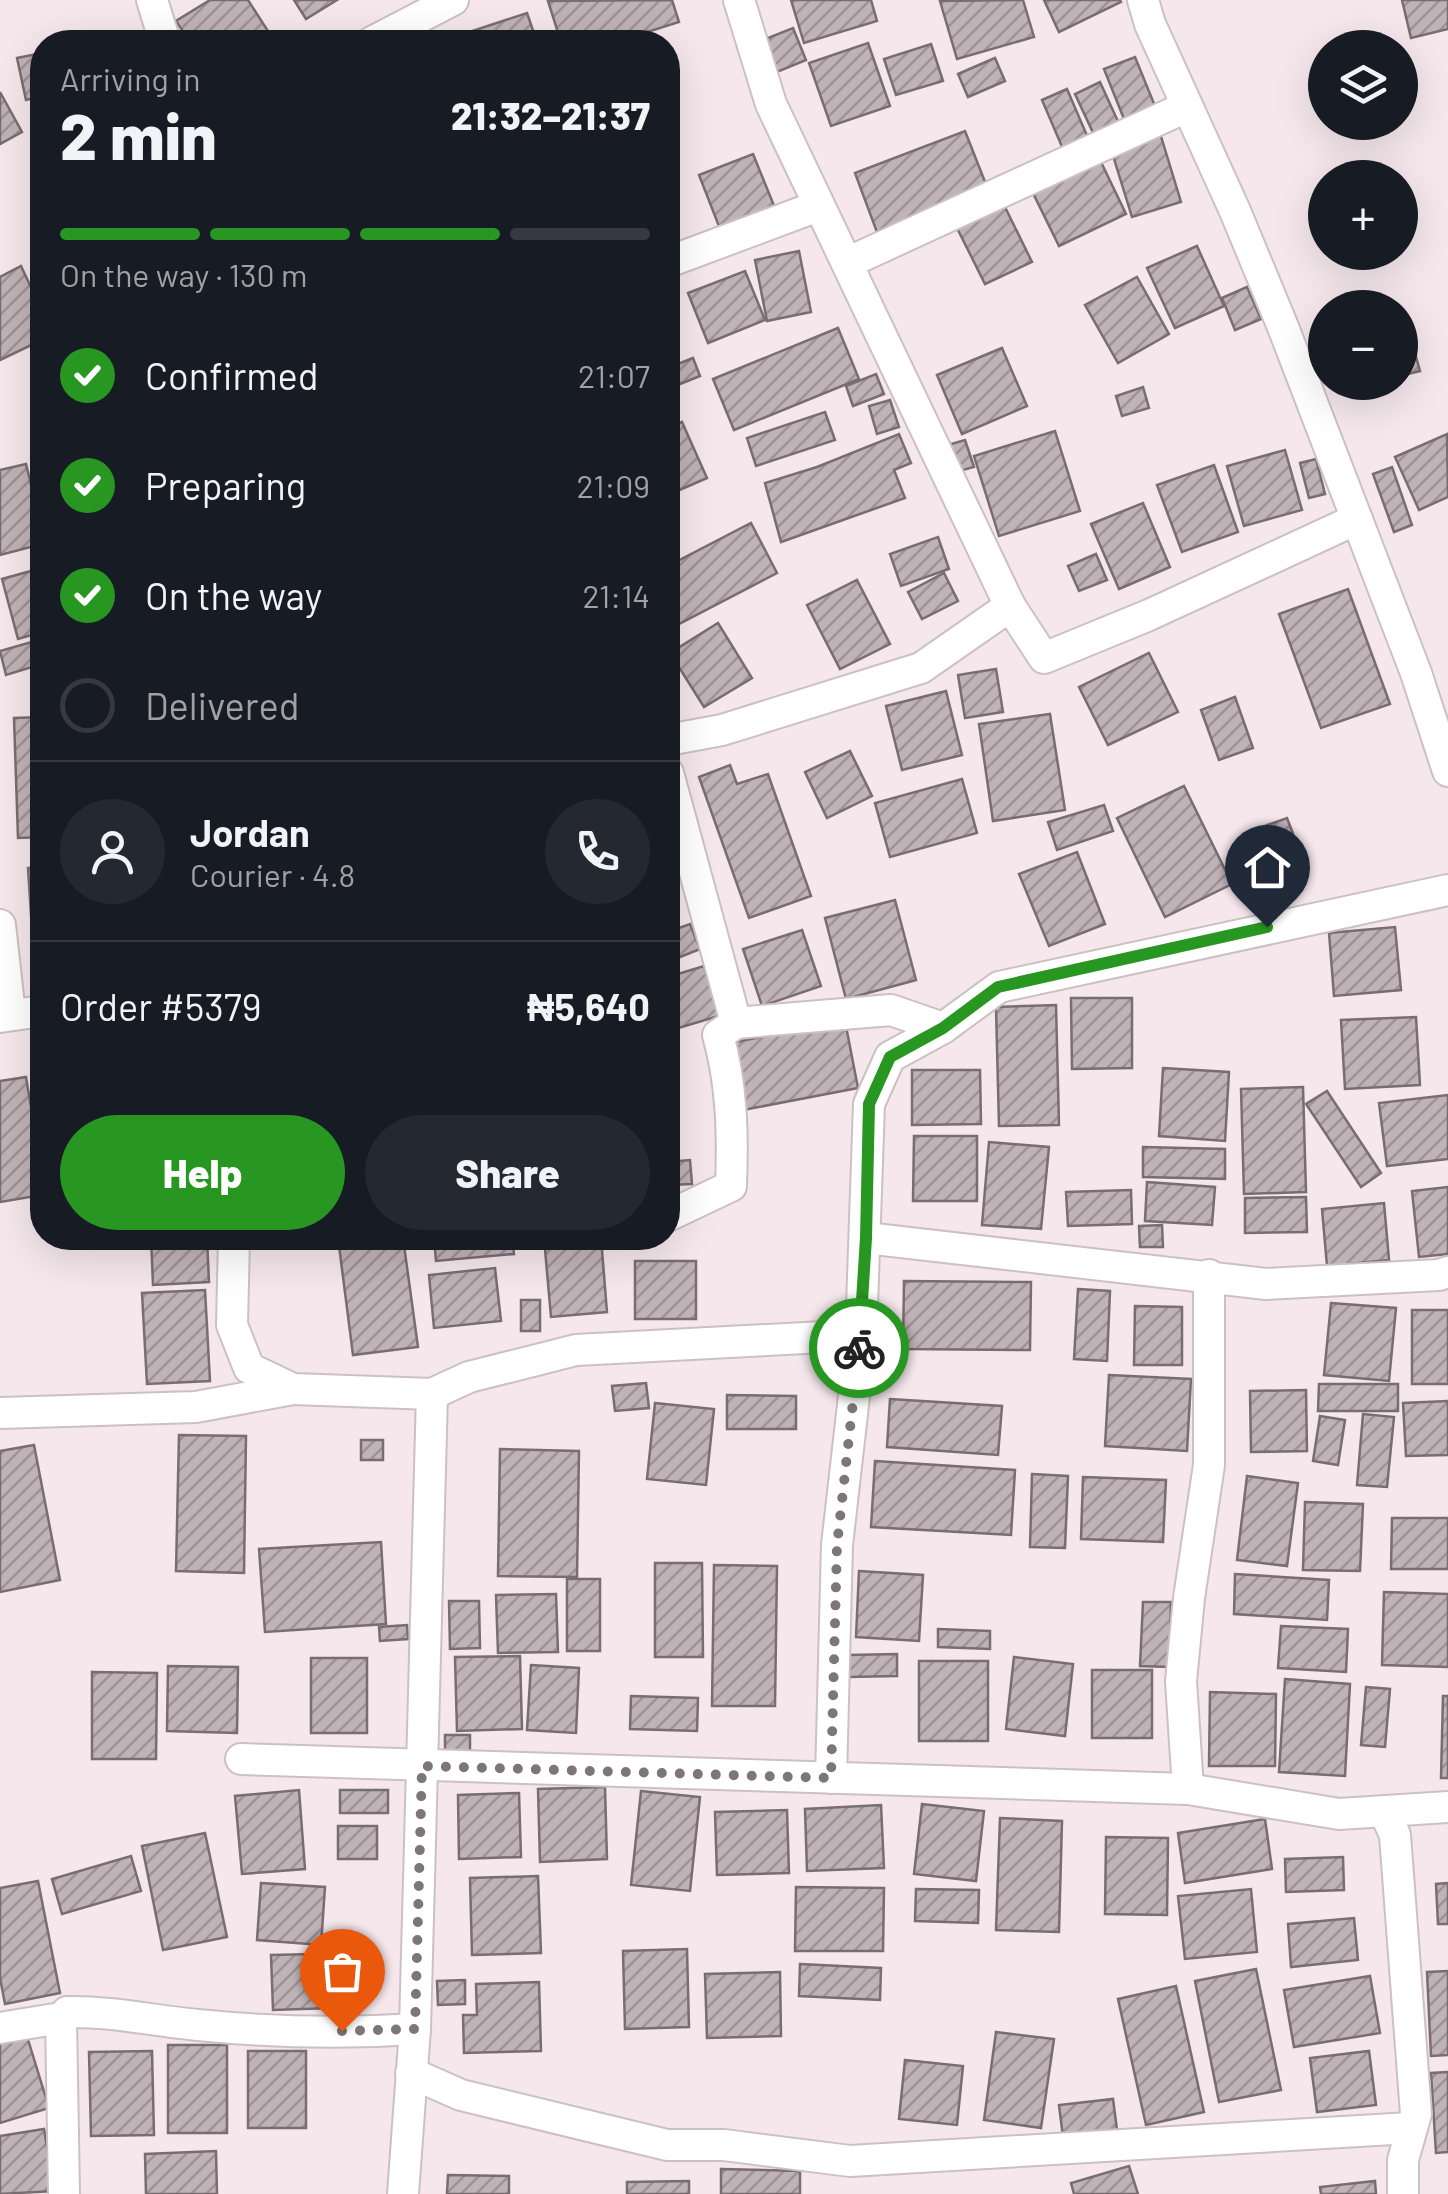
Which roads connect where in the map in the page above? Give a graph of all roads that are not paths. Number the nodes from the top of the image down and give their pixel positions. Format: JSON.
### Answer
{"nodes":[{"id":1,"x":152,"y":0,"type":"edge"},
{"id":2,"x":453,"y":0,"type":"edge"},
{"id":3,"x":739,"y":0,"type":"edge"},
{"id":4,"x":1143,"y":0,"type":"edge"},
{"id":5,"x":161,"y":30,"type":"edge"},
{"id":6,"x":395,"y":30,"type":"edge"},
{"id":7,"x":1186,"y":107,"type":"junction"},
{"id":8,"x":818,"y":206,"type":"junction"},
{"id":9,"x":680,"y":258,"type":"edge"},
{"id":10,"x":848,"y":263,"type":"junction"},
{"id":11,"x":1357,"y":519,"type":"junction"},
{"id":12,"x":1010,"y":606,"type":"junction"},
{"id":13,"x":680,"y":738,"type":"edge"},
{"id":14,"x":1448,"y":770,"type":"edge"},
{"id":15,"x":680,"y":818,"type":"edge"},
{"id":16,"x":1444,"y":899,"type":"edge"},
{"id":17,"x":0,"y":926,"type":"edge"},
{"id":18,"x":30,"y":1013,"type":"edge"},
{"id":19,"x":5,"y":1016,"type":"edge"},
{"id":20,"x":736,"y":1023,"type":"junction"},
{"id":21,"x":943,"y":1028,"type":"junction"},
{"id":22,"x":680,"y":1210,"type":"edge"},
{"id":23,"x":866,"y":1238,"type":"junction"},
{"id":24,"x":234,"y":1250,"type":"edge"},
{"id":25,"x":1448,"y":1272,"type":"edge"},
{"id":26,"x":1209,"y":1275,"type":"junction"},
{"id":27,"x":860,"y":1335,"type":"junction"},
{"id":28,"x":293,"y":1388,"type":"junction"},
{"id":29,"x":432,"y":1394,"type":"junction"},
{"id":30,"x":0,"y":1413,"type":"edge"},
{"id":31,"x":240,"y":1759,"type":"dead end"},
{"id":32,"x":422,"y":1766,"type":"junction"},
{"id":33,"x":831,"y":1778,"type":"junction"},
{"id":34,"x":1188,"y":1789,"type":"junction"},
{"id":35,"x":1448,"y":1806,"type":"edge"},
{"id":36,"x":1384,"y":1811,"type":"junction"},
{"id":37,"x":62,"y":2018,"type":"junction"},
{"id":38,"x":0,"y":2028,"type":"edge"},
{"id":39,"x":415,"y":2029,"type":"junction"},
{"id":40,"x":411,"y":2073,"type":"junction"},
{"id":41,"x":1410,"y":2128,"type":"junction"},
{"id":42,"x":64,"y":2194,"type":"edge"},
{"id":43,"x":404,"y":2194,"type":"edge"},
{"id":44,"x":1403,"y":2194,"type":"edge"}],
"edges":[{"from":1,"to":5,"type":"street"},
{"from":2,"to":6,"type":"street"},
{"from":3,"to":8,"type":"street"},
{"from":4,"to":7,"type":"street"},
{"from":7,"to":10,"type":"street"},
{"from":7,"to":11,"type":"street"},
{"from":8,"to":9,"type":"street"},
{"from":8,"to":10,"type":"street"},
{"from":10,"to":12,"type":"street"},
{"from":11,"to":12,"type":"street"},
{"from":11,"to":14,"type":"street"},
{"from":12,"to":13,"type":"street"},
{"from":15,"to":20,"type":"street"},
{"from":16,"to":21,"type":"street"},
{"from":17,"to":19,"type":"street"},
{"from":18,"to":19,"type":"street"},
{"from":20,"to":21,"type":"street"},
{"from":20,"to":22,"type":"street"},
{"from":21,"to":23,"type":"street"},
{"from":23,"to":26,"type":"street"},
{"from":23,"to":27,"type":"street"},
{"from":24,"to":28,"type":"street"},
{"from":25,"to":26,"type":"street"},
{"from":26,"to":34,"type":"street"},
{"from":27,"to":29,"type":"street"},
{"from":27,"to":33,"type":"street"},
{"from":28,"to":29,"type":"street"},
{"from":28,"to":30,"type":"street"},
{"from":29,"to":32,"type":"street"},
{"from":31,"to":32,"type":"street"},
{"from":32,"to":33,"type":"street"},
{"from":32,"to":39,"type":"street"},
{"from":33,"to":34,"type":"street"},
{"from":34,"to":36,"type":"street"},
{"from":35,"to":36,"type":"street"},
{"from":36,"to":41,"type":"street"},
{"from":37,"to":38,"type":"street"},
{"from":37,"to":39,"type":"street"},
{"from":37,"to":42,"type":"street"},
{"from":39,"to":40,"type":"street"},
{"from":40,"to":41,"type":"street"},
{"from":40,"to":43,"type":"street"},
{"from":41,"to":44,"type":"street"}]}
